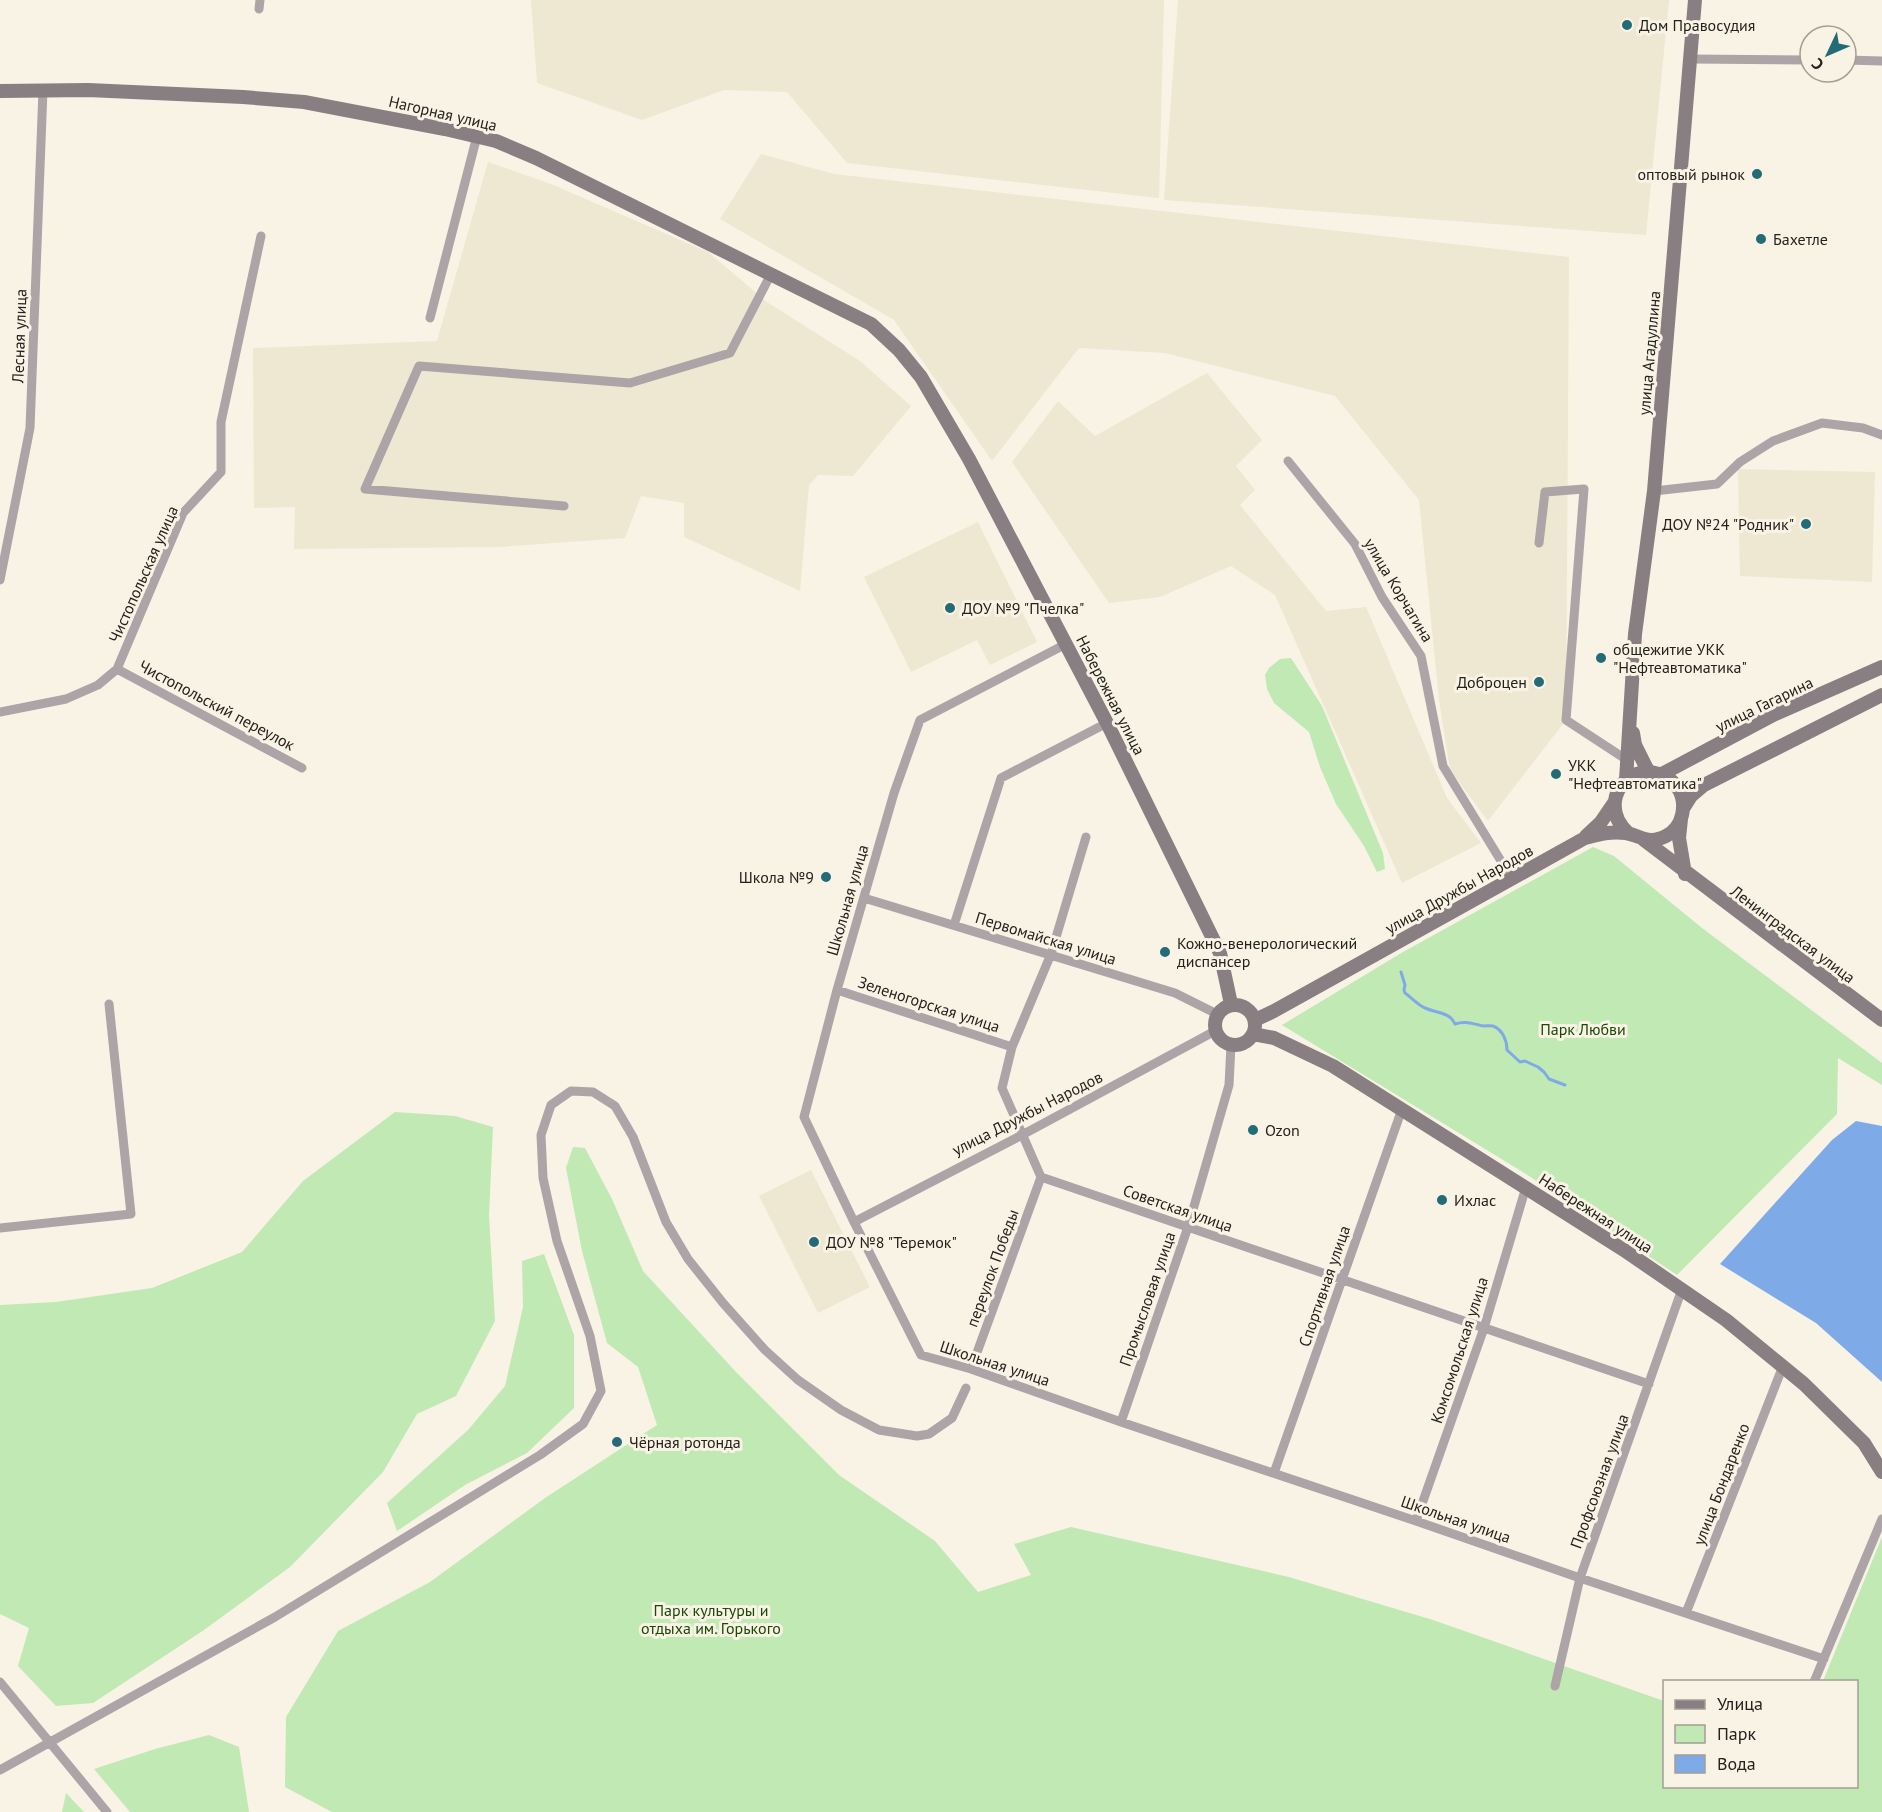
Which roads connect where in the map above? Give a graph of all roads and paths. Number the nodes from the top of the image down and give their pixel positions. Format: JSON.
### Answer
{"nodes":[{"id":1,"x":1695,"y":0,"type":"edge"},
{"id":2,"x":1690,"y":59,"type":"junction"},
{"id":3,"x":1798,"y":60,"type":"edge"},
{"id":4,"x":1858,"y":60,"type":"edge"},
{"id":5,"x":1882,"y":61,"type":"edge"},
{"id":6,"x":43,"y":90,"type":"junction"},
{"id":7,"x":0,"y":91,"type":"edge"},
{"id":8,"x":477,"y":136,"type":"junction"},
{"id":9,"x":261,"y":236,"type":"dead end"},
{"id":10,"x":771,"y":274,"type":"junction"},
{"id":11,"x":430,"y":318,"type":"dead end"},
{"id":12,"x":899,"y":350,"type":"joint"},
{"id":13,"x":1882,"y":435,"type":"edge"},
{"id":14,"x":1288,"y":461,"type":"dead end"},
{"id":15,"x":1654,"y":491,"type":"junction"},
{"id":16,"x":564,"y":506,"type":"dead end"},
{"id":17,"x":1539,"y":543,"type":"dead end"},
{"id":18,"x":0,"y":580,"type":"edge"},
{"id":19,"x":1066,"y":644,"type":"junction"},
{"id":20,"x":1882,"y":667,"type":"edge"},
{"id":21,"x":117,"y":669,"type":"junction"},
{"id":22,"x":1882,"y":695,"type":"edge"},
{"id":23,"x":1629,"y":707,"type":"junction"},
{"id":24,"x":0,"y":712,"type":"edge"},
{"id":25,"x":1107,"y":723,"type":"junction"},
{"id":26,"x":1628,"y":760,"type":"junction"},
{"id":27,"x":302,"y":768,"type":"dead end"},
{"id":28,"x":1648,"y":771,"type":"junction"},
{"id":29,"x":1662,"y":774,"type":"junction"},
{"id":30,"x":1626,"y":780,"type":"junction"},
{"id":31,"x":1614,"y":803,"type":"junction"},
{"id":32,"x":1682,"y":812,"type":"junction"},
{"id":33,"x":1628,"y":834,"type":"junction"},
{"id":34,"x":1086,"y":837,"type":"dead end"},
{"id":35,"x":1585,"y":838,"type":"junction"},
{"id":36,"x":1644,"y":840,"type":"junction"},
{"id":37,"x":1685,"y":873,"type":"junction"},
{"id":38,"x":1512,"y":879,"type":"junction"},
{"id":39,"x":864,"y":898,"type":"junction"},
{"id":40,"x":954,"y":925,"type":"junction"},
{"id":41,"x":1051,"y":954,"type":"junction"},
{"id":42,"x":837,"y":990,"type":"junction"},
{"id":43,"x":109,"y":1004,"type":"dead end"},
{"id":44,"x":1231,"y":1004,"type":"junction"},
{"id":45,"x":1217,"y":1014,"type":"junction"},
{"id":46,"x":1882,"y":1020,"type":"edge"},
{"id":47,"x":1254,"y":1027,"type":"junction"},
{"id":48,"x":1215,"y":1031,"type":"junction"},
{"id":49,"x":1231,"y":1045,"type":"junction"},
{"id":50,"x":1012,"y":1047,"type":"junction"},
{"id":51,"x":1402,"y":1109,"type":"junction"},
{"id":52,"x":1022,"y":1135,"type":"junction"},
{"id":53,"x":1041,"y":1177,"type":"junction"},
{"id":54,"x":1526,"y":1187,"type":"junction"},
{"id":55,"x":854,"y":1222,"type":"junction"},
{"id":56,"x":1188,"y":1227,"type":"junction"},
{"id":57,"x":0,"y":1228,"type":"edge"},
{"id":58,"x":1342,"y":1280,"type":"junction"},
{"id":59,"x":1682,"y":1289,"type":"junction"},
{"id":60,"x":1484,"y":1328,"type":"junction"},
{"id":61,"x":1783,"y":1366,"type":"junction"},
{"id":62,"x":971,"y":1368,"type":"junction"},
{"id":63,"x":1650,"y":1384,"type":"junction"},
{"id":64,"x":966,"y":1388,"type":"dead end"},
{"id":65,"x":1121,"y":1422,"type":"junction"},
{"id":66,"x":1882,"y":1472,"type":"edge"},
{"id":67,"x":1274,"y":1473,"type":"junction"},
{"id":68,"x":1882,"y":1519,"type":"edge"},
{"id":69,"x":1416,"y":1521,"type":"junction"},
{"id":70,"x":1580,"y":1578,"type":"junction"},
{"id":71,"x":1686,"y":1613,"type":"junction"},
{"id":72,"x":1824,"y":1659,"type":"junction"},
{"id":73,"x":1816,"y":1680,"type":"edge"},
{"id":74,"x":0,"y":1682,"type":"edge"},
{"id":75,"x":1555,"y":1686,"type":"dead end"},
{"id":76,"x":50,"y":1743,"type":"junction"},
{"id":77,"x":0,"y":1770,"type":"edge"},
{"id":78,"x":107,"y":1812,"type":"edge"}],
"edges":[{"from":1,"to":2,"type":"main road","name":"улица Агадуллина"},
{"from":2,"to":3,"type":"street"},
{"from":2,"to":15,"type":"main road","name":"улица Агадуллина"},
{"from":4,"to":5,"type":"street"},
{"from":6,"to":7,"type":"main road","name":"Нагорная улица"},
{"from":6,"to":8,"type":"main road","name":"Нагорная улица"},
{"from":6,"to":18,"type":"street","name":"Лесная улица"},
{"from":8,"to":10,"type":"main road","name":"Нагорная улица"},
{"from":8,"to":11,"type":"street"},
{"from":9,"to":21,"type":"street","name":"Чистопольская улица"},
{"from":10,"to":12,"type":"main road","name":"Нагорная улица"},
{"from":10,"to":16,"type":"street"},
{"from":12,"to":19,"type":"main road","name":"Набережная улица"},
{"from":13,"to":15,"type":"street"},
{"from":14,"to":38,"type":"street","name":"улица Корчагина"},
{"from":15,"to":23,"type":"main road","name":"улица Агадуллина"},
{"from":17,"to":26,"type":"street"},
{"from":19,"to":25,"type":"main road","name":"Набережная улица"},
{"from":19,"to":39,"type":"street","name":"Школьная улица"},
{"from":20,"to":29,"type":"main road","name":"улица Гагарина"},
{"from":21,"to":24,"type":"street","name":"Чистопольская улица"},
{"from":21,"to":27,"type":"street","name":"Чистопольский переулок"},
{"from":22,"to":32,"type":"main road"},
{"from":23,"to":26,"type":"main road"},
{"from":23,"to":28,"type":"main road"},
{"from":25,"to":40,"type":"street"},
{"from":25,"to":44,"type":"main road","name":"Набережная улица"},
{"from":26,"to":30,"type":"main road"},
{"from":28,"to":29,"type":"main road"},
{"from":28,"to":30,"type":"main road"},
{"from":29,"to":32,"type":"main road"},
{"from":30,"to":31,"type":"main road"},
{"from":31,"to":33,"type":"main road"},
{"from":31,"to":35,"type":"main road"},
{"from":32,"to":36,"type":"main road"},
{"from":32,"to":37,"type":"main road"},
{"from":33,"to":35,"type":"main road"},
{"from":33,"to":36,"type":"main road"},
{"from":34,"to":41,"type":"street"},
{"from":35,"to":38,"type":"main road","name":"улица Дружбы Народов"},
{"from":36,"to":37,"type":"main road","name":"Ленинградская улица"},
{"from":37,"to":46,"type":"main road","name":"Ленинградская улица"},
{"from":38,"to":47,"type":"main road","name":"улица Дружбы Народов"},
{"from":39,"to":40,"type":"street","name":"Первомайская улица"},
{"from":39,"to":42,"type":"street","name":"Школьная улица"},
{"from":40,"to":41,"type":"street","name":"Первомайская улица"},
{"from":41,"to":45,"type":"street","name":"Первомайская улица"},
{"from":41,"to":50,"type":"street"},
{"from":42,"to":50,"type":"street","name":"Зеленогорская улица"},
{"from":42,"to":55,"type":"street","name":"Школьная улица"},
{"from":43,"to":57,"type":"street"},
{"from":44,"to":45,"type":"main road"},
{"from":44,"to":47,"type":"main road"},
{"from":45,"to":48,"type":"main road"},
{"from":47,"to":49,"type":"main road"},
{"from":47,"to":51,"type":"main road","name":"Набережная улица"},
{"from":48,"to":49,"type":"main road"},
{"from":48,"to":52,"type":"street","name":"улица Дружбы Народов"},
{"from":49,"to":56,"type":"street","name":"Промысловая улица"},
{"from":50,"to":52,"type":"street"},
{"from":51,"to":54,"type":"main road","name":"Набережная улица"},
{"from":51,"to":58,"type":"street","name":"Спортивная улица"},
{"from":52,"to":53,"type":"street"},
{"from":52,"to":55,"type":"street","name":"улица Дружбы Народов"},
{"from":53,"to":56,"type":"street","name":"Советская улица"},
{"from":53,"to":62,"type":"street","name":"переулок Победы"},
{"from":54,"to":59,"type":"main road","name":"Набережная улица"},
{"from":54,"to":60,"type":"street","name":"Комсомольская улица"},
{"from":55,"to":62,"type":"street","name":"Школьная улица"},
{"from":56,"to":58,"type":"street","name":"Советская улица"},
{"from":56,"to":65,"type":"street","name":"Промысловая улица"},
{"from":58,"to":60,"type":"street","name":"Советская улица"},
{"from":58,"to":67,"type":"street","name":"Спортивная улица"},
{"from":59,"to":61,"type":"main road","name":"Набережная улица"},
{"from":59,"to":63,"type":"street","name":"Профсоюзная улица"},
{"from":60,"to":63,"type":"street","name":"Советская улица"},
{"from":60,"to":69,"type":"street","name":"Комсомольская улица"},
{"from":61,"to":66,"type":"main road","name":"Набережная улица"},
{"from":61,"to":71,"type":"street","name":"улица Бондаренко"},
{"from":62,"to":65,"type":"street","name":"Школьная улица"},
{"from":63,"to":70,"type":"street","name":"Профсоюзная улица"},
{"from":64,"to":76,"type":"street"},
{"from":65,"to":67,"type":"street","name":"Школьная улица"},
{"from":67,"to":69,"type":"street","name":"Школьная улица"},
{"from":68,"to":72,"type":"street"},
{"from":69,"to":70,"type":"street","name":"Школьная улица"},
{"from":70,"to":71,"type":"street","name":"Школьная улица"},
{"from":70,"to":75,"type":"street","name":"Профсоюзная улица"},
{"from":71,"to":72,"type":"street","name":"Школьная улица"},
{"from":72,"to":73,"type":"street"},
{"from":74,"to":76,"type":"street"},
{"from":76,"to":77,"type":"street"},
{"from":76,"to":78,"type":"street"}]}
